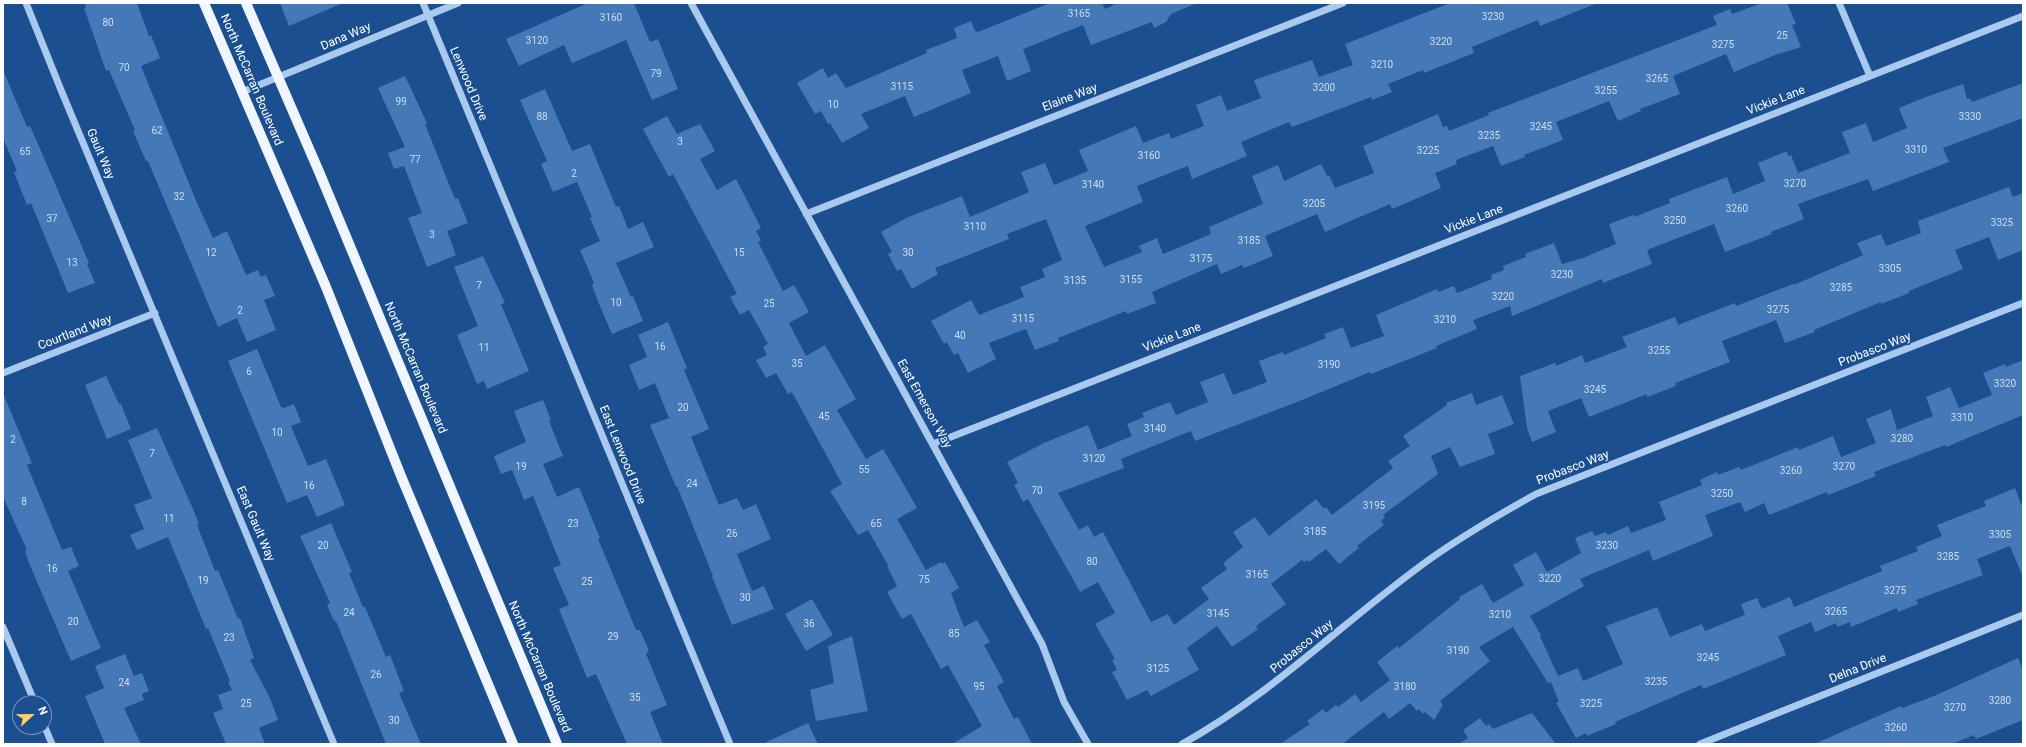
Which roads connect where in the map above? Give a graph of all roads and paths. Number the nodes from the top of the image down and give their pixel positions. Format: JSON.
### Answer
{"nodes":[{"id":1,"x":26,"y":3,"type":"edge"},
{"id":2,"x":204,"y":3,"type":"edge"},
{"id":3,"x":246,"y":3,"type":"edge"},
{"id":4,"x":423,"y":3,"type":"edge"},
{"id":5,"x":458,"y":3,"type":"edge"},
{"id":6,"x":691,"y":3,"type":"edge"},
{"id":7,"x":1342,"y":3,"type":"edge"},
{"id":8,"x":1839,"y":3,"type":"edge"},
{"id":9,"x":428,"y":15,"type":"junction"},
{"id":10,"x":2023,"y":16,"type":"edge"},
{"id":11,"x":1870,"y":76,"type":"junction"},
{"id":12,"x":278,"y":78,"type":"junction"},
{"id":13,"x":242,"y":92,"type":"junction"},
{"id":14,"x":494,"y":174,"type":"joint"},
{"id":15,"x":806,"y":214,"type":"junction"},
{"id":16,"x":2023,"y":303,"type":"edge"},
{"id":17,"x":155,"y":313,"type":"junction"},
{"id":18,"x":3,"y":373,"type":"edge"},
{"id":19,"x":933,"y":444,"type":"junction"},
{"id":20,"x":2023,"y":615,"type":"edge"},
{"id":21,"x":3,"y":627,"type":"edge"},
{"id":22,"x":32,"y":695,"type":"edge"},
{"id":23,"x":334,"y":744,"type":"edge"},
{"id":24,"x":513,"y":744,"type":"edge"},
{"id":25,"x":557,"y":744,"type":"edge"},
{"id":26,"x":730,"y":744,"type":"edge"},
{"id":27,"x":1088,"y":744,"type":"edge"},
{"id":28,"x":1182,"y":744,"type":"edge"},
{"id":29,"x":1700,"y":744,"type":"edge"}],
"edges":[{"from":1,"to":17,"type":"street","name":"Gault Way"},
{"from":2,"to":13,"type":"main road","name":"North McCarran Boulevard"},
{"from":3,"to":12,"type":"main road","name":"North McCarran Boulevard"},
{"from":4,"to":9,"type":"street","name":"Lenwood Drive"},
{"from":5,"to":9,"type":"street","name":"Dana Way"},
{"from":6,"to":15,"type":"street","name":"East Emerson Way"},
{"from":7,"to":15,"type":"street","name":"Elaine Way"},
{"from":8,"to":11,"type":"street"},
{"from":9,"to":12,"type":"street","name":"Dana Way"},
{"from":9,"to":14,"type":"street","name":"Lenwood Drive"},
{"from":10,"to":11,"type":"street","name":"Vickie Lane"},
{"from":11,"to":19,"type":"street","name":"Vickie Lane"},
{"from":12,"to":13,"type":"street","name":"Dana Way"},
{"from":12,"to":25,"type":"main road","name":"North McCarran Boulevard"},
{"from":13,"to":24,"type":"main road","name":"North McCarran Boulevard"},
{"from":14,"to":26,"type":"street","name":"East Lenwood Drive"},
{"from":15,"to":19,"type":"street","name":"East Emerson Way"},
{"from":16,"to":28,"type":"street","name":"Probasco Way"},
{"from":17,"to":18,"type":"street","name":"Courtland Way"},
{"from":17,"to":23,"type":"street","name":"East Gault Way"},
{"from":19,"to":27,"type":"street","name":"East Emerson Way"},
{"from":20,"to":29,"type":"street","name":"Delna Drive"},
{"from":21,"to":22,"type":"street"}]}
